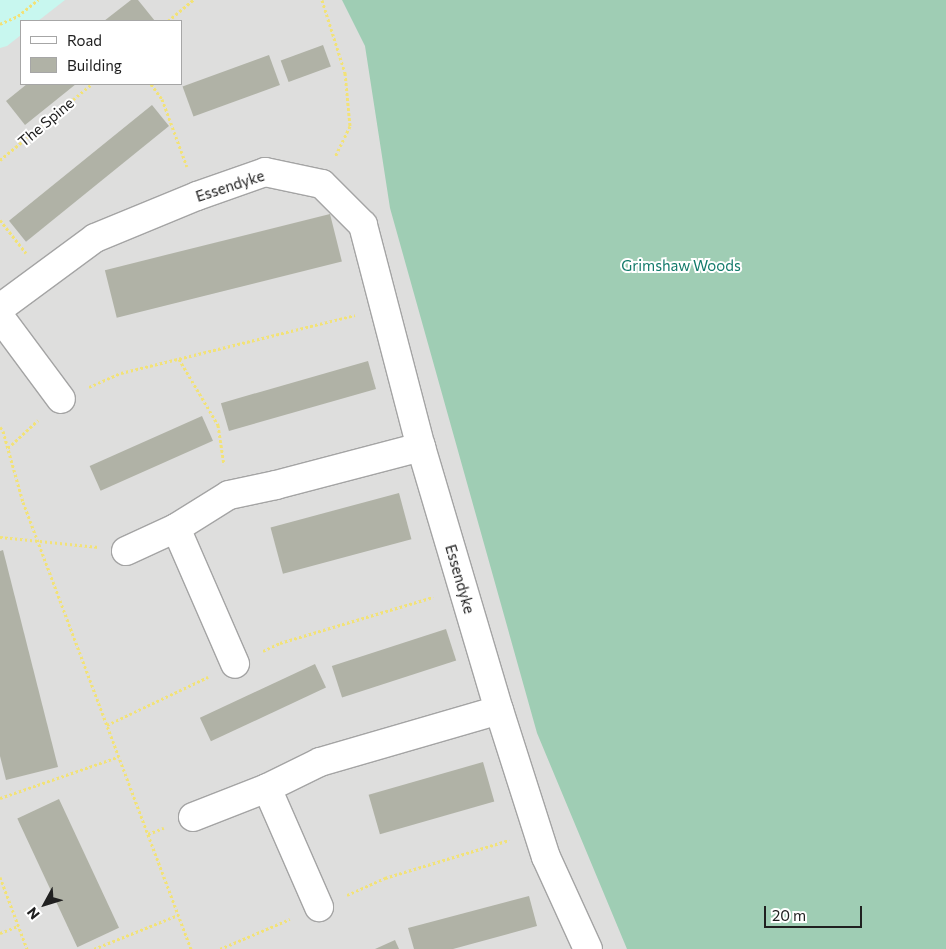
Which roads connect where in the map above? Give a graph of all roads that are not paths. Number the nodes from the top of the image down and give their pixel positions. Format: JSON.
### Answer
{"nodes":[{"id":1,"x":0,"y":308,"type":"edge"},
{"id":2,"x":0,"y":317,"type":"edge"},
{"id":3,"x":61,"y":399,"type":"road end"},
{"id":4,"x":421,"y":447,"type":"junction"},
{"id":5,"x":176,"y":528,"type":"junction"},
{"id":6,"x":126,"y":551,"type":"road end"},
{"id":7,"x":235,"y":664,"type":"road end"},
{"id":8,"x":499,"y":710,"type":"junction"},
{"id":9,"x":267,"y":788,"type":"junction"},
{"id":10,"x":193,"y":817,"type":"dead end"},
{"id":11,"x":319,"y":907,"type":"road end"},
{"id":12,"x":588,"y":949,"type":"edge"}],
"edges":[{"from":1,"to":4,"type":"street","name":"Essendyke"},
{"from":2,"to":3,"type":"street"},
{"from":4,"to":5,"type":"street"},
{"from":4,"to":8,"type":"street","name":"Essendyke"},
{"from":5,"to":6,"type":"street"},
{"from":5,"to":7,"type":"street"},
{"from":8,"to":9,"type":"street"},
{"from":8,"to":12,"type":"street","name":"Essendyke"},
{"from":9,"to":10,"type":"street"},
{"from":9,"to":11,"type":"street"}]}
